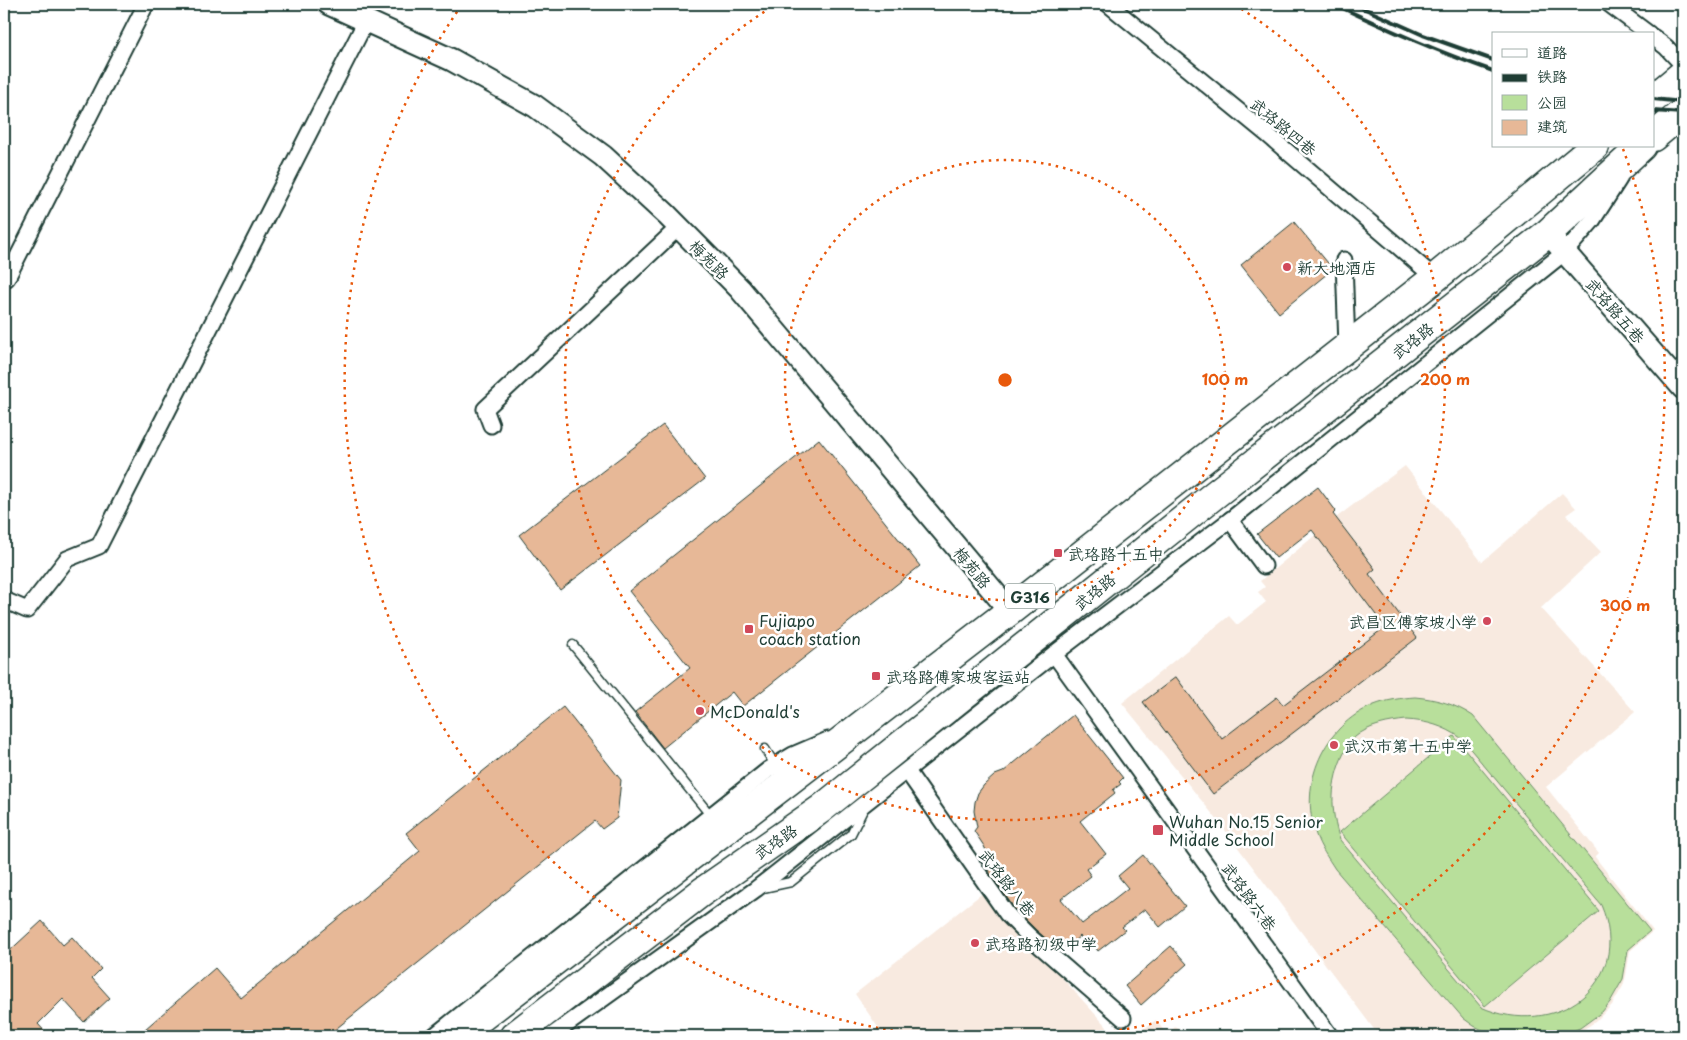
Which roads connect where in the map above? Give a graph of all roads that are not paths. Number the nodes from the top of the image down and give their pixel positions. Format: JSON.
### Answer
{"nodes":[{"id":1,"x":146,"y":4,"type":"edge"},
{"id":2,"x":329,"y":4,"type":"edge"},
{"id":3,"x":1108,"y":4,"type":"edge"},
{"id":4,"x":1609,"y":4,"type":"edge"},
{"id":5,"x":366,"y":21,"type":"junction"},
{"id":6,"x":1646,"y":32,"type":"edge"},
{"id":7,"x":1654,"y":38,"type":"edge"},
{"id":8,"x":1683,"y":65,"type":"edge"},
{"id":9,"x":1683,"y":74,"type":"edge"},
{"id":10,"x":1654,"y":97,"type":"edge"},
{"id":11,"x":1683,"y":112,"type":"edge"},
{"id":12,"x":1654,"y":136,"type":"edge"},
{"id":13,"x":1593,"y":148,"type":"edge"},
{"id":14,"x":1640,"y":148,"type":"edge"},
{"id":15,"x":679,"y":227,"type":"junction"},
{"id":16,"x":1557,"y":242,"type":"junction"},
{"id":17,"x":1344,"y":260,"type":"dead end"},
{"id":18,"x":1435,"y":278,"type":"junction"},
{"id":19,"x":4,"y":280,"type":"edge"},
{"id":20,"x":1347,"y":348,"type":"junction"},
{"id":21,"x":1679,"y":374,"type":"edge"},
{"id":22,"x":491,"y":425,"type":"dead end"},
{"id":23,"x":1230,"y":520,"type":"junction"},
{"id":24,"x":1264,"y":566,"type":"dead end"},
{"id":25,"x":4,"y":600,"type":"edge"},
{"id":26,"x":1010,"y":611,"type":"junction"},
{"id":27,"x":573,"y":645,"type":"dead end"},
{"id":28,"x":1054,"y":654,"type":"junction"},
{"id":29,"x":866,"y":723,"type":"junction"},
{"id":30,"x":765,"y":749,"type":"dead end"},
{"id":31,"x":776,"y":766,"type":"junction"},
{"id":32,"x":907,"y":771,"type":"junction"},
{"id":33,"x":710,"y":816,"type":"junction"},
{"id":34,"x":1123,"y":1018,"type":"dead end"},
{"id":35,"x":434,"y":1036,"type":"edge"},
{"id":36,"x":457,"y":1036,"type":"edge"},
{"id":37,"x":514,"y":1036,"type":"edge"},
{"id":38,"x":551,"y":1036,"type":"edge"},
{"id":39,"x":1330,"y":1036,"type":"edge"}],
"edges":[{"from":1,"to":19,"type":"street"},
{"from":2,"to":5,"type":"street","name":"梅苑路"},
{"from":3,"to":18,"type":"street","name":"武珞路四巷"},
{"from":4,"to":6,"type":"street"},
{"from":5,"to":15,"type":"street","name":"梅苑路"},
{"from":5,"to":25,"type":"street"},
{"from":7,"to":8,"type":"street"},
{"from":9,"to":10,"type":"highway"},
{"from":11,"to":12,"type":"highway","name":"武珞路","number":"G316"},
{"from":13,"to":18,"type":"highway","number":"G316"},
{"from":14,"to":16,"type":"highway","name":"武珞路","number":"G316"},
{"from":15,"to":22,"type":"street"},
{"from":15,"to":26,"type":"street","name":"梅苑路"},
{"from":16,"to":21,"type":"street","name":"武珞路五巷"},
{"from":16,"to":23,"type":"street","name":"武珞路"},
{"from":16,"to":37,"type":"highway","name":"武珞路","number":"G316"},
{"from":17,"to":20,"type":"street"},
{"from":18,"to":20,"type":"highway","number":"G316"},
{"from":20,"to":26,"type":"highway","number":"G316"},
{"from":23,"to":24,"type":"street"},
{"from":23,"to":28,"type":"street","name":"武珞路"},
{"from":26,"to":29,"type":"highway","number":"G316"},
{"from":27,"to":33,"type":"lane"},
{"from":28,"to":32,"type":"street","name":"武珞路"},
{"from":28,"to":39,"type":"street","name":"武珞路六巷"},
{"from":29,"to":31,"type":"street"},
{"from":29,"to":36,"type":"highway","number":"G316"},
{"from":30,"to":31,"type":"lane"},
{"from":31,"to":33,"type":"street"},
{"from":32,"to":34,"type":"street","name":"武珞路八巷"},
{"from":32,"to":38,"type":"street","name":"武珞路"},
{"from":33,"to":35,"type":"street"}]}
